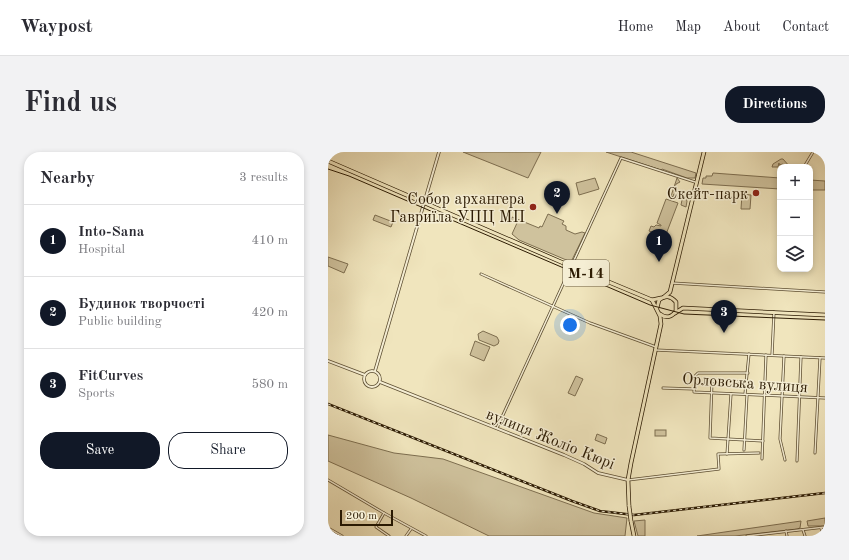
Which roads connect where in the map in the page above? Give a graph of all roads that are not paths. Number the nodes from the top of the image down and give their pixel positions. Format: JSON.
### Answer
{"nodes":[{"id":1,"x":439,"y":152,"type":"edge"},
{"id":2,"x":704,"y":152,"type":"edge"},
{"id":3,"x":813,"y":152,"type":"edge"},
{"id":4,"x":328,"y":161,"type":"edge"},
{"id":5,"x":806,"y":164,"type":"edge"},
{"id":6,"x":696,"y":182,"type":"junction"},
{"id":7,"x":424,"y":204,"type":"junction"},
{"id":8,"x":571,"y":267,"type":"junction"},
{"id":9,"x":481,"y":274,"type":"dead end"},
{"id":10,"x":672,"y":283,"type":"junction"},
{"id":11,"x":670,"y":292,"type":"junction"},
{"id":12,"x":825,"y":292,"type":"edge"},
{"id":13,"x":663,"y":298,"type":"junction"},
{"id":14,"x":652,"y":300,"type":"junction"},
{"id":15,"x":675,"y":301,"type":"junction"},
{"id":16,"x":553,"y":305,"type":"junction"},
{"id":17,"x":683,"y":308,"type":"junction"},
{"id":18,"x":657,"y":311,"type":"junction"},
{"id":19,"x":675,"y":312,"type":"junction"},
{"id":20,"x":774,"y":312,"type":"junction"},
{"id":21,"x":825,"y":315,"type":"edge"},
{"id":22,"x":670,"y":317,"type":"junction"},
{"id":23,"x":661,"y":324,"type":"junction"},
{"id":24,"x":656,"y":348,"type":"junction"},
{"id":25,"x":748,"y":354,"type":"junction"},
{"id":26,"x":766,"y":355,"type":"junction"},
{"id":27,"x":772,"y":355,"type":"junction"},
{"id":28,"x":784,"y":356,"type":"junction"},
{"id":29,"x":801,"y":357,"type":"junction"},
{"id":30,"x":820,"y":358,"type":"junction"},
{"id":31,"x":825,"y":358,"type":"edge"},
{"id":32,"x":328,"y":361,"type":"edge"},
{"id":33,"x":374,"y":371,"type":"junction"},
{"id":34,"x":748,"y":373,"type":"junction"},
{"id":35,"x":365,"y":375,"type":"junction"},
{"id":36,"x":380,"y":382,"type":"junction"},
{"id":37,"x":745,"y":382,"type":"junction"},
{"id":38,"x":663,"y":388,"type":"dead end"},
{"id":39,"x":694,"y":389,"type":"junction"},
{"id":40,"x":712,"y":393,"type":"junction"},
{"id":41,"x":731,"y":394,"type":"junction"},
{"id":42,"x":746,"y":395,"type":"junction"},
{"id":43,"x":764,"y":396,"type":"junction"},
{"id":44,"x":782,"y":396,"type":"junction"},
{"id":45,"x":800,"y":396,"type":"junction"},
{"id":46,"x":817,"y":398,"type":"junction"},
{"id":47,"x":825,"y":398,"type":"edge"},
{"id":48,"x":497,"y":428,"type":"junction"},
{"id":49,"x":728,"y":439,"type":"junction"},
{"id":50,"x":745,"y":440,"type":"junction"},
{"id":51,"x":762,"y":441,"type":"junction"},
{"id":52,"x":744,"y":450,"type":"dead end"},
{"id":53,"x":759,"y":453,"type":"dead end"},
{"id":54,"x":815,"y":453,"type":"dead end"},
{"id":55,"x":727,"y":454,"type":"junction"},
{"id":56,"x":762,"y":459,"type":"dead end"},
{"id":57,"x":785,"y":460,"type":"dead end"},
{"id":58,"x":797,"y":460,"type":"dead end"},
{"id":59,"x":328,"y":480,"type":"edge"},
{"id":60,"x":628,"y":480,"type":"junction"},
{"id":61,"x":384,"y":513,"type":"junction"},
{"id":62,"x":821,"y":527,"type":"junction"},
{"id":63,"x":825,"y":527,"type":"edge"},
{"id":64,"x":328,"y":528,"type":"edge"},
{"id":65,"x":411,"y":529,"type":"junction"},
{"id":66,"x":803,"y":529,"type":"junction"},
{"id":67,"x":786,"y":531,"type":"junction"},
{"id":68,"x":769,"y":535,"type":"edge"},
{"id":69,"x":342,"y":536,"type":"edge"},
{"id":70,"x":389,"y":536,"type":"edge"},
{"id":71,"x":406,"y":536,"type":"edge"},
{"id":72,"x":426,"y":536,"type":"edge"},
{"id":73,"x":634,"y":536,"type":"edge"},
{"id":74,"x":748,"y":536,"type":"edge"},
{"id":75,"x":751,"y":536,"type":"edge"},
{"id":76,"x":787,"y":536,"type":"edge"},
{"id":77,"x":805,"y":536,"type":"edge"},
{"id":78,"x":823,"y":536,"type":"edge"}],
"edges":[{"from":1,"to":7,"type":"street"},
{"from":2,"to":6,"type":"main road"},
{"from":3,"to":5,"type":"street"},
{"from":4,"to":7,"type":"main road","number":"М-14"},
{"from":6,"to":8,"type":"street"},
{"from":6,"to":10,"type":"main road"},
{"from":7,"to":8,"type":"main road","number":"М-14"},
{"from":7,"to":33,"type":"street"},
{"from":8,"to":14,"type":"main road","number":"М-14"},
{"from":8,"to":16,"type":"street"},
{"from":9,"to":16,"type":"street"},
{"from":10,"to":11,"type":"main road"},
{"from":10,"to":12,"type":"street"},
{"from":11,"to":13,"type":"main road"},
{"from":11,"to":15,"type":"main road"},
{"from":13,"to":14,"type":"main road"},
{"from":13,"to":15,"type":"main road"},
{"from":13,"to":18,"type":"main road"},
{"from":14,"to":18,"type":"main road"},
{"from":15,"to":17,"type":"main road"},
{"from":15,"to":19,"type":"main road"},
{"from":16,"to":24,"type":"street"},
{"from":16,"to":48,"type":"street"},
{"from":17,"to":19,"type":"main road"},
{"from":17,"to":20,"type":"main road"},
{"from":18,"to":22,"type":"main road"},
{"from":18,"to":23,"type":"main road"},
{"from":19,"to":22,"type":"main road"},
{"from":20,"to":21,"type":"main road"},
{"from":20,"to":27,"type":"street"},
{"from":22,"to":23,"type":"main road"},
{"from":23,"to":24,"type":"main road"},
{"from":24,"to":25,"type":"street"},
{"from":24,"to":60,"type":"main road"},
{"from":25,"to":26,"type":"street"},
{"from":25,"to":34,"type":"street"},
{"from":26,"to":27,"type":"street"},
{"from":26,"to":43,"type":"street"},
{"from":27,"to":28,"type":"street"},
{"from":28,"to":29,"type":"street"},
{"from":28,"to":44,"type":"street"},
{"from":29,"to":30,"type":"street"},
{"from":29,"to":45,"type":"street"},
{"from":30,"to":31,"type":"street"},
{"from":30,"to":46,"type":"street"},
{"from":32,"to":35,"type":"street","name":"вулиця Жоліо Кюрі"},
{"from":33,"to":35,"type":"street"},
{"from":33,"to":36,"type":"street"},
{"from":34,"to":37,"type":"street"},
{"from":34,"to":39,"type":"street"},
{"from":35,"to":36,"type":"street","name":"вулиця Жоліо Кюрі"},
{"from":36,"to":48,"type":"street","name":"вулиця Жоліо Кюрі"},
{"from":37,"to":40,"type":"street"},
{"from":37,"to":42,"type":"street"},
{"from":38,"to":39,"type":"street","name":"Орловська вулиця"},
{"from":39,"to":40,"type":"street","name":"Орловська вулиця"},
{"from":40,"to":41,"type":"street","name":"Орловська вулиця"},
{"from":40,"to":49,"type":"street"},
{"from":41,"to":42,"type":"street","name":"Орловська вулиця"},
{"from":41,"to":49,"type":"street"},
{"from":42,"to":43,"type":"street","name":"Орловська вулиця"},
{"from":42,"to":50,"type":"street"},
{"from":43,"to":44,"type":"street","name":"Орловська вулиця"},
{"from":43,"to":51,"type":"street"},
{"from":44,"to":45,"type":"street","name":"Орловська вулиця"},
{"from":44,"to":57,"type":"street"},
{"from":45,"to":46,"type":"street","name":"Орловська вулиця"},
{"from":45,"to":58,"type":"street"},
{"from":46,"to":47,"type":"street","name":"Орловська вулиця"},
{"from":46,"to":54,"type":"street"},
{"from":48,"to":60,"type":"street","name":"вулиця Жоліо Кюрі"},
{"from":49,"to":50,"type":"street"},
{"from":49,"to":55,"type":"street"},
{"from":50,"to":51,"type":"street"},
{"from":50,"to":52,"type":"street"},
{"from":51,"to":56,"type":"street"},
{"from":53,"to":55,"type":"street"},
{"from":55,"to":60,"type":"street","name":"вулиця Жоліо Кюрі"},
{"from":59,"to":61,"type":"street"},
{"from":60,"to":73,"type":"main road","bridge":true},
{"from":61,"to":65,"type":"street"},
{"from":61,"to":70,"type":"street"},
{"from":62,"to":63,"type":"street"},
{"from":62,"to":66,"type":"street"},
{"from":62,"to":78,"type":"street"},
{"from":64,"to":69,"type":"street"},
{"from":65,"to":71,"type":"street"},
{"from":65,"to":72,"type":"street"},
{"from":66,"to":67,"type":"street"},
{"from":66,"to":77,"type":"street"},
{"from":67,"to":68,"type":"street"},
{"from":67,"to":76,"type":"street"},
{"from":68,"to":75,"type":"street"},
{"from":74,"to":75,"type":"street"}]}
